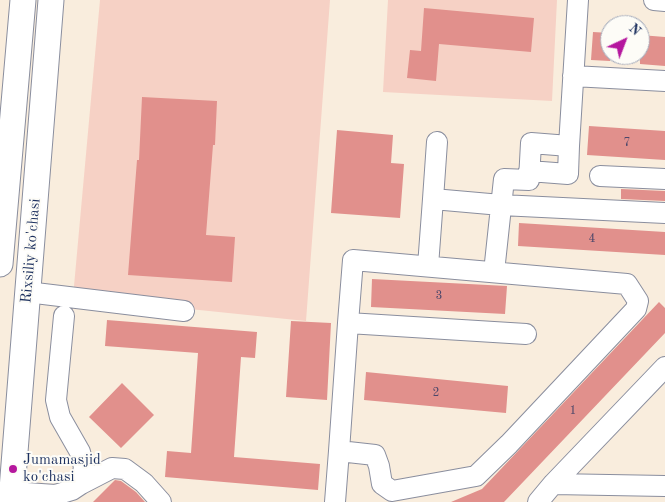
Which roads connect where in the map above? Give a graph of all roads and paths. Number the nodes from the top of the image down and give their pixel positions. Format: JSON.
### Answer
{"nodes":[{"id":1,"x":23,"y":0,"type":"edge"},
{"id":2,"x":50,"y":0,"type":"edge"},
{"id":3,"x":578,"y":0,"type":"edge"},
{"id":4,"x":654,"y":0,"type":"edge"},
{"id":5,"x":665,"y":1,"type":"edge"},
{"id":6,"x":18,"y":62,"type":"junction"},
{"id":7,"x":46,"y":64,"type":"junction"},
{"id":8,"x":573,"y":76,"type":"junction"},
{"id":9,"x":665,"y":81,"type":"edge"},
{"id":10,"x":6,"y":126,"type":"edge"},
{"id":11,"x":438,"y":142,"type":"dead end"},
{"id":12,"x":569,"y":146,"type":"junction"},
{"id":13,"x":529,"y":170,"type":"junction"},
{"id":14,"x":600,"y":176,"type":"dead end"},
{"id":15,"x":665,"y":179,"type":"edge"},
{"id":16,"x":433,"y":199,"type":"junction"},
{"id":17,"x":501,"y":205,"type":"junction"},
{"id":18,"x":665,"y":213,"type":"edge"},
{"id":19,"x":0,"y":264,"type":"edge"},
{"id":20,"x":428,"y":266,"type":"junction"},
{"id":21,"x":494,"y":272,"type":"junction"},
{"id":22,"x":27,"y":292,"type":"junction"},
{"id":23,"x":184,"y":311,"type":"dead end"},
{"id":24,"x":64,"y":316,"type":"dead end"},
{"id":25,"x":348,"y":323,"type":"junction"},
{"id":26,"x":526,"y":334,"type":"dead end"},
{"id":27,"x":665,"y":367,"type":"edge"},
{"id":28,"x":10,"y":386,"type":"edge"},
{"id":29,"x":339,"y":452,"type":"junction"},
{"id":30,"x":81,"y":484,"type":"junction"},
{"id":31,"x":553,"y":484,"type":"junction"},
{"id":32,"x":665,"y":486,"type":"edge"},
{"id":33,"x":11,"y":497,"type":"edge"},
{"id":34,"x":58,"y":499,"type":"edge"},
{"id":35,"x":161,"y":502,"type":"edge"},
{"id":36,"x":335,"y":502,"type":"edge"},
{"id":37,"x":538,"y":502,"type":"edge"}],
"edges":[{"from":1,"to":6,"type":"main road","name":"Rixsiliy ko'chasi"},
{"from":2,"to":7,"type":"main road","name":"Rixsiliy ko'chasi"},
{"from":3,"to":8,"type":"lane"},
{"from":4,"to":5,"type":"lane"},
{"from":6,"to":7,"type":"main road"},
{"from":6,"to":10,"type":"main road","name":"Rixsiliy ko'chasi"},
{"from":7,"to":22,"type":"main road","name":"Rixsiliy ko'chasi"},
{"from":8,"to":9,"type":"lane"},
{"from":8,"to":12,"type":"lane"},
{"from":10,"to":19,"type":"main road","name":"Rixsiliy ko'chasi"},
{"from":11,"to":16,"type":"lane"},
{"from":12,"to":13,"type":"lane"},
{"from":12,"to":13,"type":"lane"},
{"from":13,"to":17,"type":"lane"},
{"from":14,"to":15,"type":"lane"},
{"from":16,"to":17,"type":"lane"},
{"from":16,"to":20,"type":"lane"},
{"from":17,"to":18,"type":"lane"},
{"from":17,"to":21,"type":"lane"},
{"from":20,"to":21,"type":"lane"},
{"from":20,"to":25,"type":"lane"},
{"from":21,"to":29,"type":"lane"},
{"from":22,"to":23,"type":"lane"},
{"from":22,"to":28,"type":"main road","name":"Rixsiliy ko'chasi"},
{"from":24,"to":30,"type":"lane"},
{"from":25,"to":26,"type":"lane"},
{"from":25,"to":29,"type":"lane"},
{"from":27,"to":31,"type":"lane"},
{"from":28,"to":33,"type":"main road","name":"Rixsiliy ko'chasi"},
{"from":29,"to":36,"type":"lane"},
{"from":30,"to":34,"type":"lane"},
{"from":30,"to":35,"type":"lane"},
{"from":31,"to":32,"type":"lane"},
{"from":31,"to":37,"type":"lane"},
{"from":33,"to":34,"type":"lane"}]}
